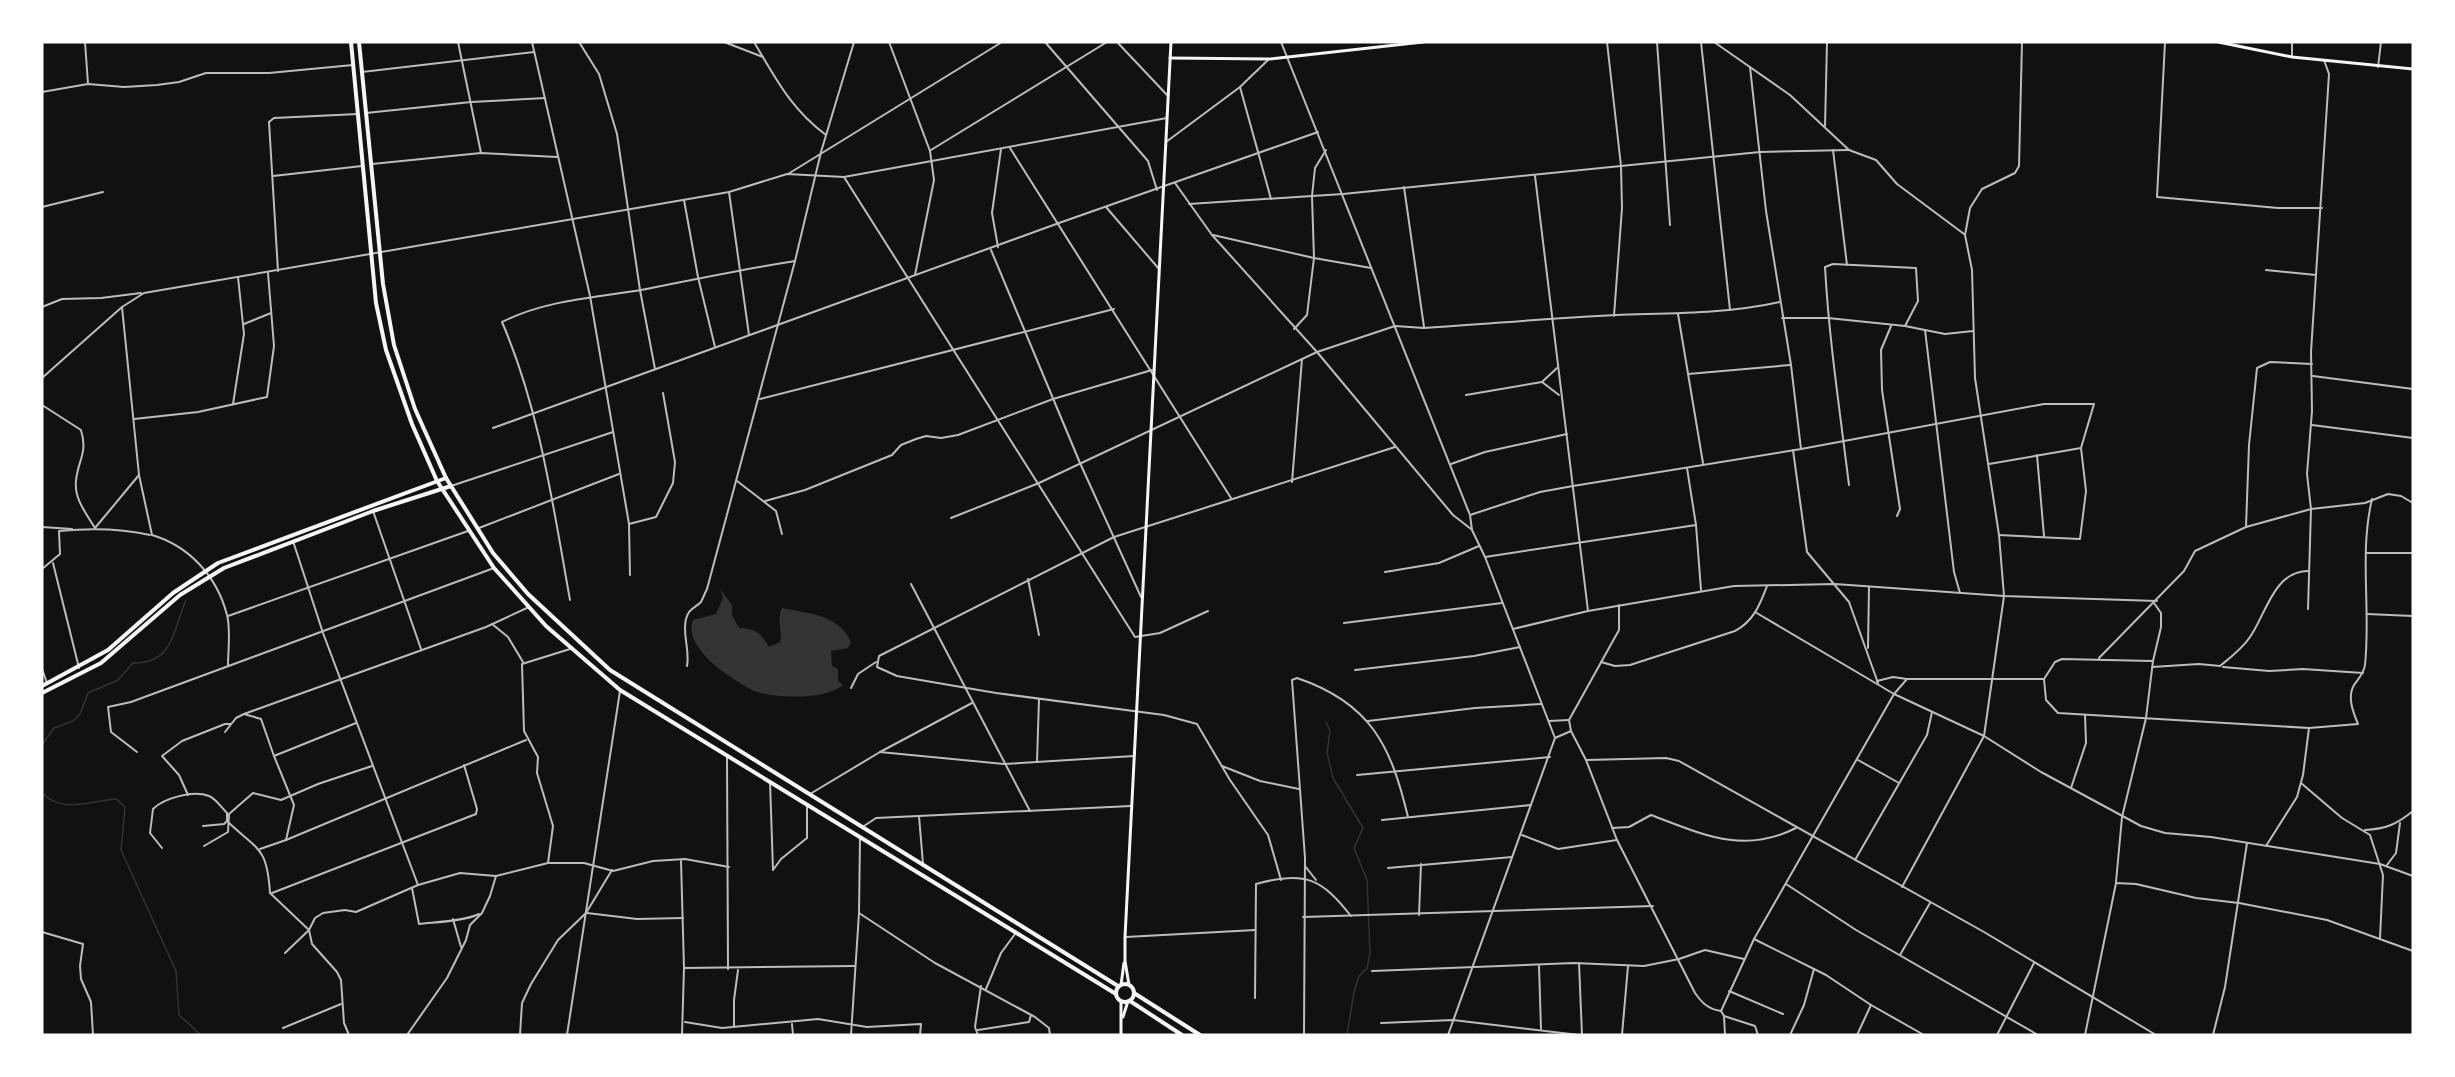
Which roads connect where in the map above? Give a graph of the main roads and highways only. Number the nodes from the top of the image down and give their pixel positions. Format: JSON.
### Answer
{"nodes":[{"id":1,"x":351,"y":42,"type":"edge"},
{"id":2,"x":359,"y":42,"type":"edge"},
{"id":3,"x":1171,"y":42,"type":"edge"},
{"id":4,"x":1423,"y":42,"type":"edge"},
{"id":5,"x":2218,"y":42,"type":"edge"},
{"id":6,"x":1170,"y":58,"type":"junction"},
{"id":7,"x":2413,"y":69,"type":"edge"},
{"id":8,"x":446,"y":478,"type":"junction"},
{"id":9,"x":437,"y":481,"type":"junction"},
{"id":10,"x":451,"y":486,"type":"junction"},
{"id":11,"x":442,"y":489,"type":"junction"},
{"id":12,"x":42,"y":686,"type":"edge"},
{"id":13,"x":42,"y":693,"type":"edge"},
{"id":14,"x":863,"y":829,"type":"junction"},
{"id":15,"x":860,"y":835,"type":"junction"},
{"id":16,"x":1000,"y":913,"type":"junction"},
{"id":17,"x":996,"y":920,"type":"junction"},
{"id":18,"x":1125,"y":961,"type":"junction"},
{"id":19,"x":1120,"y":985,"type":"junction"},
{"id":20,"x":1129,"y":985,"type":"junction"},
{"id":21,"x":1134,"y":993,"type":"junction"},
{"id":22,"x":1116,"y":994,"type":"junction"},
{"id":23,"x":1121,"y":1001,"type":"junction"},
{"id":24,"x":1129,"y":1001,"type":"junction"},
{"id":25,"x":1122,"y":1022,"type":"junction"},
{"id":26,"x":1121,"y":1035,"type":"edge"},
{"id":27,"x":1182,"y":1035,"type":"edge"},
{"id":28,"x":1200,"y":1035,"type":"edge"}],
"edges":[{"from":1,"to":9,"type":"main road"},
{"from":2,"to":8,"type":"main road"},
{"from":3,"to":6,"type":"main road"},
{"from":4,"to":6,"type":"main road"},
{"from":5,"to":7,"type":"main road"},
{"from":6,"to":18,"type":"main road"},
{"from":8,"to":9,"type":"main road"},
{"from":8,"to":10,"type":"main road"},
{"from":9,"to":11,"type":"main road"},
{"from":9,"to":12,"type":"main road"},
{"from":10,"to":11,"type":"main road"},
{"from":10,"to":14,"type":"main road"},
{"from":11,"to":13,"type":"main road"},
{"from":11,"to":15,"type":"main road"},
{"from":14,"to":15,"type":"main road"},
{"from":14,"to":16,"type":"main road"},
{"from":15,"to":17,"type":"main road"},
{"from":16,"to":17,"type":"main road"},
{"from":16,"to":19,"type":"main road"},
{"from":17,"to":22,"type":"main road"},
{"from":18,"to":19,"type":"main road"},
{"from":18,"to":20,"type":"main road"},
{"from":19,"to":20,"type":"main road"},
{"from":19,"to":22,"type":"main road"},
{"from":20,"to":21,"type":"main road"},
{"from":21,"to":24,"type":"main road"},
{"from":21,"to":28,"type":"main road"},
{"from":22,"to":23,"type":"main road"},
{"from":23,"to":24,"type":"main road"},
{"from":23,"to":25,"type":"main road"},
{"from":24,"to":25,"type":"main road"},
{"from":24,"to":27,"type":"main road"},
{"from":25,"to":26,"type":"main road"}]}
